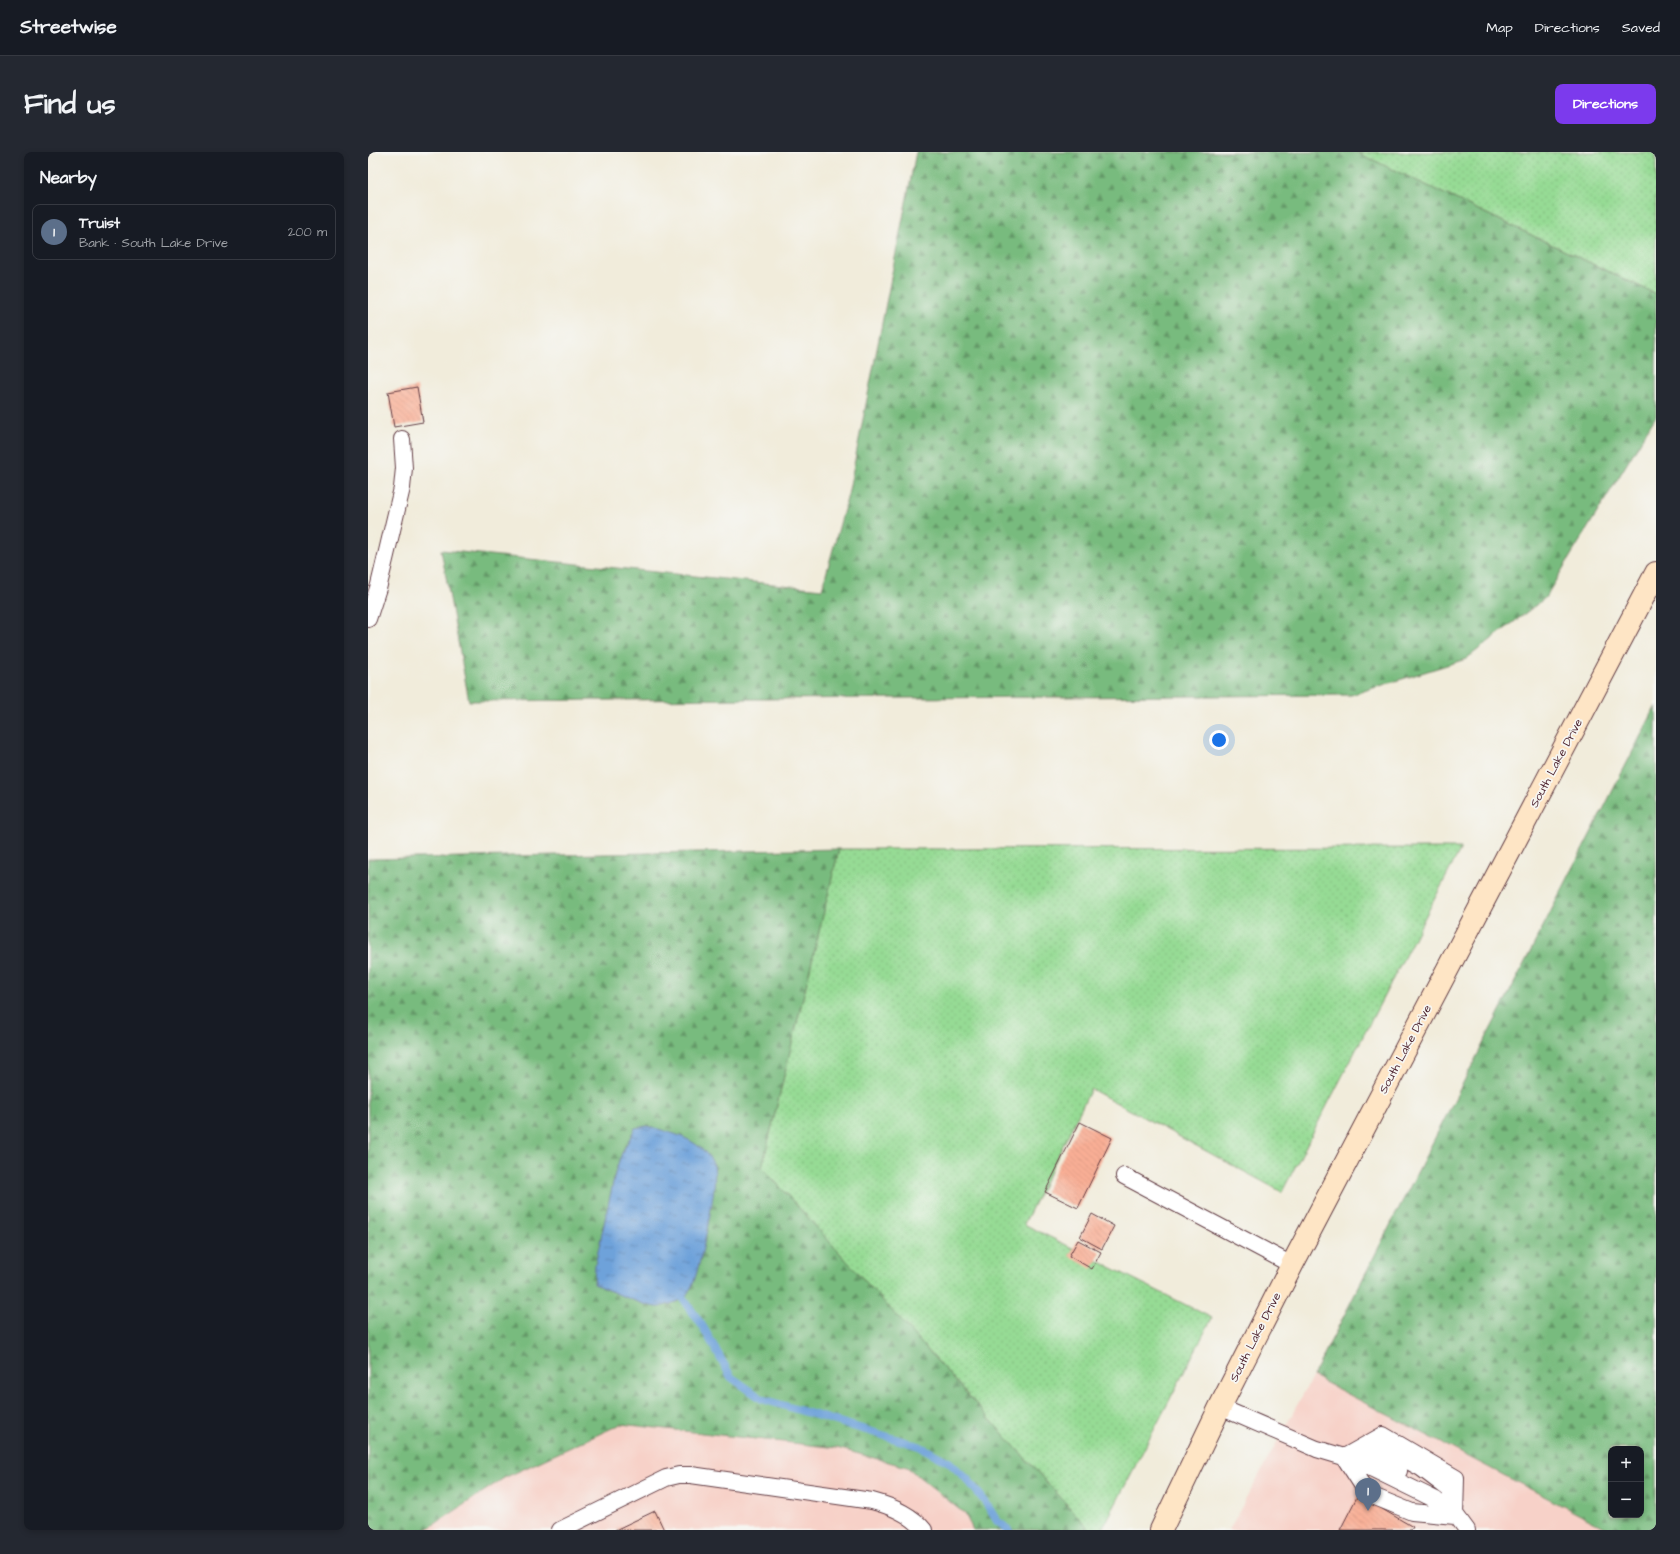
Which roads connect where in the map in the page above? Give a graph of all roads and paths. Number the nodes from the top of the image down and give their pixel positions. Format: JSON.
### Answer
{"nodes":[{"id":1,"x":402,"y":440,"type":"dead end"},
{"id":2,"x":1653,"y":584,"type":"edge"},
{"id":3,"x":368,"y":619,"type":"edge"},
{"id":4,"x":1124,"y":1176,"type":"dead end"},
{"id":5,"x":1292,"y":1266,"type":"junction"},
{"id":6,"x":1220,"y":1407,"type":"junction"},
{"id":7,"x":1344,"y":1457,"type":"junction"},
{"id":8,"x":1455,"y":1516,"type":"junction"},
{"id":9,"x":560,"y":1530,"type":"edge"},
{"id":10,"x":924,"y":1530,"type":"edge"},
{"id":11,"x":1161,"y":1530,"type":"edge"},
{"id":12,"x":1467,"y":1530,"type":"edge"}],
"edges":[{"from":1,"to":3,"type":"lane"},
{"from":2,"to":5,"type":"main road","name":"South Lake Drive"},
{"from":4,"to":5,"type":"lane"},
{"from":5,"to":6,"type":"main road","name":"South Lake Drive"},
{"from":6,"to":7,"type":"lane"},
{"from":6,"to":11,"type":"main road","name":"South Lake Drive"},
{"from":7,"to":8,"type":"lane"},
{"from":7,"to":8,"type":"lane"},
{"from":7,"to":8,"type":"lane"},
{"from":8,"to":12,"type":"lane"},
{"from":9,"to":10,"type":"lane"}]}
